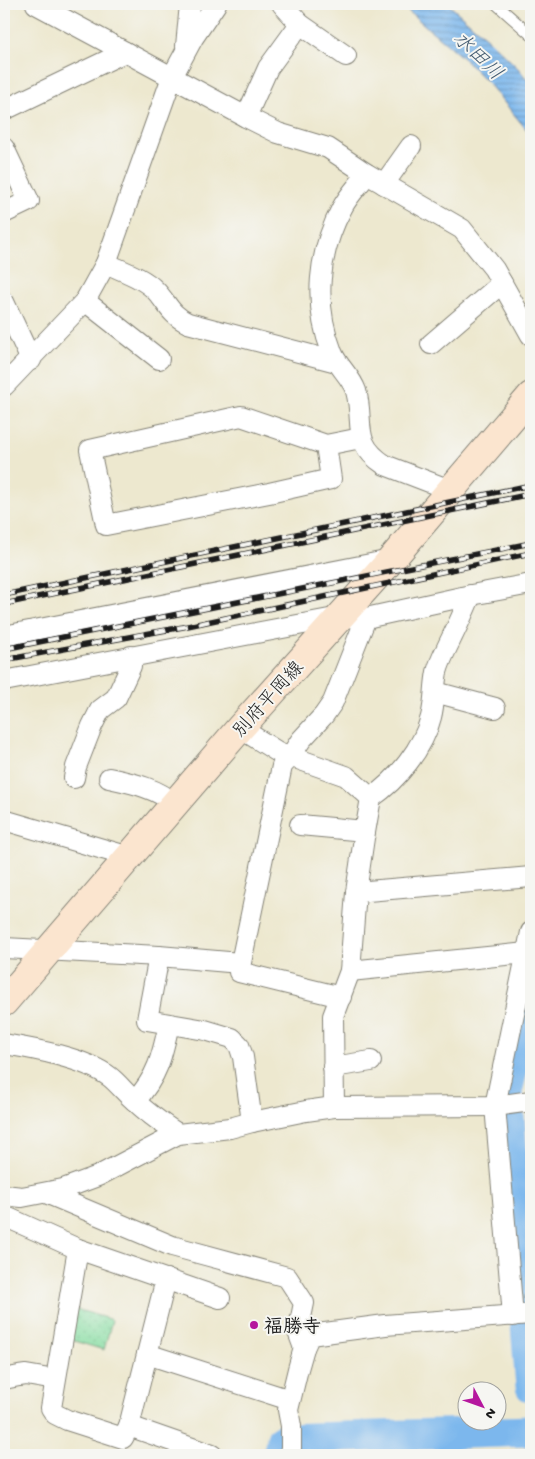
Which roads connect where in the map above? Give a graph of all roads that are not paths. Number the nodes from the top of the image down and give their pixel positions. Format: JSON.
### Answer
{"nodes":[{"id":1,"x":36,"y":4,"type":"edge"},
{"id":2,"x":190,"y":4,"type":"edge"},
{"id":3,"x":216,"y":4,"type":"edge"},
{"id":4,"x":282,"y":4,"type":"edge"},
{"id":5,"x":496,"y":4,"type":"edge"},
{"id":6,"x":300,"y":24,"type":"junction"},
{"id":7,"x":531,"y":35,"type":"edge"},
{"id":8,"x":186,"y":50,"type":"junction"},
{"id":9,"x":125,"y":52,"type":"junction"},
{"id":10,"x":346,"y":56,"type":"dead end"},
{"id":11,"x":172,"y":77,"type":"junction"},
{"id":12,"x":4,"y":110,"type":"edge"},
{"id":13,"x":246,"y":117,"type":"junction"},
{"id":14,"x":411,"y":146,"type":"dead end"},
{"id":15,"x":4,"y":148,"type":"edge"},
{"id":16,"x":375,"y":179,"type":"junction"},
{"id":17,"x":4,"y":213,"type":"edge"},
{"id":18,"x":106,"y":263,"type":"junction"},
{"id":19,"x":502,"y":283,"type":"junction"},
{"id":20,"x":85,"y":301,"type":"junction"},
{"id":21,"x":4,"y":302,"type":"edge"},
{"id":22,"x":531,"y":334,"type":"edge"},
{"id":23,"x":430,"y":344,"type":"dead end"},
{"id":24,"x":159,"y":359,"type":"dead end"},
{"id":25,"x":30,"y":360,"type":"junction"},
{"id":26,"x":337,"y":362,"type":"junction"},
{"id":27,"x":4,"y":386,"type":"edge"},
{"id":28,"x":531,"y":396,"type":"edge"},
{"id":29,"x":361,"y":438,"type":"junction"},
{"id":30,"x":326,"y":445,"type":"junction"},
{"id":31,"x":450,"y":490,"type":"junction"},
{"id":32,"x":391,"y":560,"type":"junction"},
{"id":33,"x":531,"y":584,"type":"edge"},
{"id":34,"x":471,"y":595,"type":"junction"},
{"id":35,"x":353,"y":617,"type":"junction"},
{"id":36,"x":4,"y":636,"type":"edge"},
{"id":37,"x":131,"y":656,"type":"junction"},
{"id":38,"x":4,"y":681,"type":"edge"},
{"id":39,"x":435,"y":692,"type":"junction"},
{"id":40,"x":495,"y":708,"type":"dead end"},
{"id":41,"x":240,"y":728,"type":"junction"},
{"id":42,"x":290,"y":757,"type":"junction"},
{"id":43,"x":73,"y":765,"type":"dead end"},
{"id":44,"x":109,"y":778,"type":"dead end"},
{"id":45,"x":371,"y":798,"type":"junction"},
{"id":46,"x":175,"y":804,"type":"junction"},
{"id":47,"x":4,"y":820,"type":"edge"},
{"id":48,"x":300,"y":825,"type":"dead end"},
{"id":49,"x":365,"y":831,"type":"junction"},
{"id":50,"x":130,"y":856,"type":"junction"},
{"id":51,"x":531,"y":877,"type":"edge"},
{"id":52,"x":356,"y":892,"type":"junction"},
{"id":53,"x":531,"y":932,"type":"edge"},
{"id":54,"x":4,"y":948,"type":"edge"},
{"id":55,"x":49,"y":950,"type":"junction"},
{"id":56,"x":526,"y":953,"type":"junction"},
{"id":57,"x":159,"y":956,"type":"junction"},
{"id":58,"x":240,"y":963,"type":"junction"},
{"id":59,"x":350,"y":971,"type":"junction"},
{"id":60,"x":341,"y":997,"type":"junction"},
{"id":61,"x":4,"y":1002,"type":"edge"},
{"id":62,"x":169,"y":1024,"type":"junction"},
{"id":63,"x":4,"y":1044,"type":"edge"},
{"id":64,"x":371,"y":1061,"type":"dead end"},
{"id":65,"x":333,"y":1067,"type":"junction"},
{"id":66,"x":135,"y":1101,"type":"junction"},
{"id":67,"x":524,"y":1102,"type":"edge"},
{"id":68,"x":495,"y":1106,"type":"junction"},
{"id":69,"x":334,"y":1107,"type":"junction"},
{"id":70,"x":252,"y":1122,"type":"junction"},
{"id":71,"x":178,"y":1134,"type":"junction"},
{"id":72,"x":46,"y":1193,"type":"junction"},
{"id":73,"x":4,"y":1195,"type":"edge"},
{"id":74,"x":5,"y":1220,"type":"edge"},
{"id":75,"x":78,"y":1249,"type":"junction"},
{"id":76,"x":166,"y":1279,"type":"junction"},
{"id":77,"x":220,"y":1298,"type":"dead end"},
{"id":78,"x":522,"y":1315,"type":"edge"},
{"id":79,"x":304,"y":1348,"type":"junction"},
{"id":80,"x":147,"y":1354,"type":"junction"},
{"id":81,"x":4,"y":1379,"type":"edge"},
{"id":82,"x":55,"y":1380,"type":"junction"},
{"id":83,"x":290,"y":1400,"type":"junction"},
{"id":84,"x":129,"y":1426,"type":"junction"},
{"id":85,"x":290,"y":1451,"type":"edge"},
{"id":86,"x":212,"y":1455,"type":"edge"}],
"edges":[{"from":1,"to":9,"type":"street"},
{"from":2,"to":8,"type":"street"},
{"from":3,"to":8,"type":"street"},
{"from":4,"to":6,"type":"street"},
{"from":5,"to":7,"type":"lane"},
{"from":6,"to":10,"type":"street"},
{"from":6,"to":13,"type":"street"},
{"from":8,"to":11,"type":"street"},
{"from":9,"to":11,"type":"street"},
{"from":9,"to":12,"type":"street"},
{"from":11,"to":13,"type":"street"},
{"from":11,"to":18,"type":"street"},
{"from":13,"to":16,"type":"street"},
{"from":14,"to":16,"type":"street"},
{"from":15,"to":17,"type":"street"},
{"from":16,"to":19,"type":"street"},
{"from":16,"to":26,"type":"street"},
{"from":18,"to":20,"type":"street"},
{"from":18,"to":26,"type":"street"},
{"from":19,"to":22,"type":"street"},
{"from":19,"to":23,"type":"street"},
{"from":20,"to":24,"type":"street"},
{"from":20,"to":25,"type":"street"},
{"from":21,"to":25,"type":"street"},
{"from":25,"to":27,"type":"street"},
{"from":26,"to":29,"type":"street"},
{"from":28,"to":31,"type":"main road","name":"別府平岡線"},
{"from":29,"to":30,"type":"street"},
{"from":29,"to":31,"type":"street"},
{"from":30,"to":30,"type":"street"},
{"from":31,"to":32,"type":"main road","name":"別府平岡線"},
{"from":32,"to":35,"type":"main road","name":"別府平岡線"},
{"from":32,"to":36,"type":"street"},
{"from":33,"to":34,"type":"street"},
{"from":34,"to":35,"type":"street"},
{"from":34,"to":39,"type":"street"},
{"from":35,"to":37,"type":"street"},
{"from":35,"to":41,"type":"main road","name":"別府平岡線"},
{"from":35,"to":42,"type":"street"},
{"from":37,"to":38,"type":"street"},
{"from":37,"to":43,"type":"street"},
{"from":39,"to":40,"type":"street"},
{"from":39,"to":45,"type":"street"},
{"from":41,"to":42,"type":"street"},
{"from":41,"to":46,"type":"main road","name":"別府平岡線"},
{"from":42,"to":45,"type":"street"},
{"from":42,"to":58,"type":"street"},
{"from":44,"to":46,"type":"street"},
{"from":45,"to":49,"type":"street"},
{"from":46,"to":50,"type":"main road","name":"別府平岡線"},
{"from":47,"to":50,"type":"street"},
{"from":48,"to":49,"type":"street"},
{"from":49,"to":52,"type":"street"},
{"from":50,"to":55,"type":"main road","name":"別府平岡線"},
{"from":51,"to":52,"type":"street"},
{"from":52,"to":59,"type":"street"},
{"from":53,"to":56,"type":"street"},
{"from":54,"to":55,"type":"street"},
{"from":55,"to":57,"type":"street"},
{"from":55,"to":61,"type":"main road","name":"別府平岡線"},
{"from":56,"to":59,"type":"street"},
{"from":56,"to":68,"type":"street"},
{"from":57,"to":58,"type":"street"},
{"from":57,"to":62,"type":"street"},
{"from":58,"to":60,"type":"street"},
{"from":59,"to":60,"type":"street"},
{"from":60,"to":65,"type":"street"},
{"from":62,"to":66,"type":"street"},
{"from":62,"to":70,"type":"street"},
{"from":63,"to":66,"type":"street"},
{"from":64,"to":65,"type":"street"},
{"from":65,"to":69,"type":"street"},
{"from":66,"to":71,"type":"street"},
{"from":67,"to":68,"type":"street"},
{"from":68,"to":69,"type":"street"},
{"from":68,"to":78,"type":"street"},
{"from":69,"to":70,"type":"street"},
{"from":70,"to":71,"type":"street"},
{"from":71,"to":72,"type":"street"},
{"from":72,"to":73,"type":"street"},
{"from":72,"to":79,"type":"street"},
{"from":74,"to":75,"type":"street"},
{"from":75,"to":76,"type":"street"},
{"from":75,"to":82,"type":"street"},
{"from":76,"to":77,"type":"street"},
{"from":76,"to":80,"type":"street"},
{"from":78,"to":79,"type":"street"},
{"from":79,"to":83,"type":"street"},
{"from":80,"to":83,"type":"street"},
{"from":80,"to":84,"type":"street"},
{"from":81,"to":82,"type":"street"},
{"from":82,"to":84,"type":"street"},
{"from":83,"to":85,"type":"street"},
{"from":84,"to":86,"type":"street"}]}
